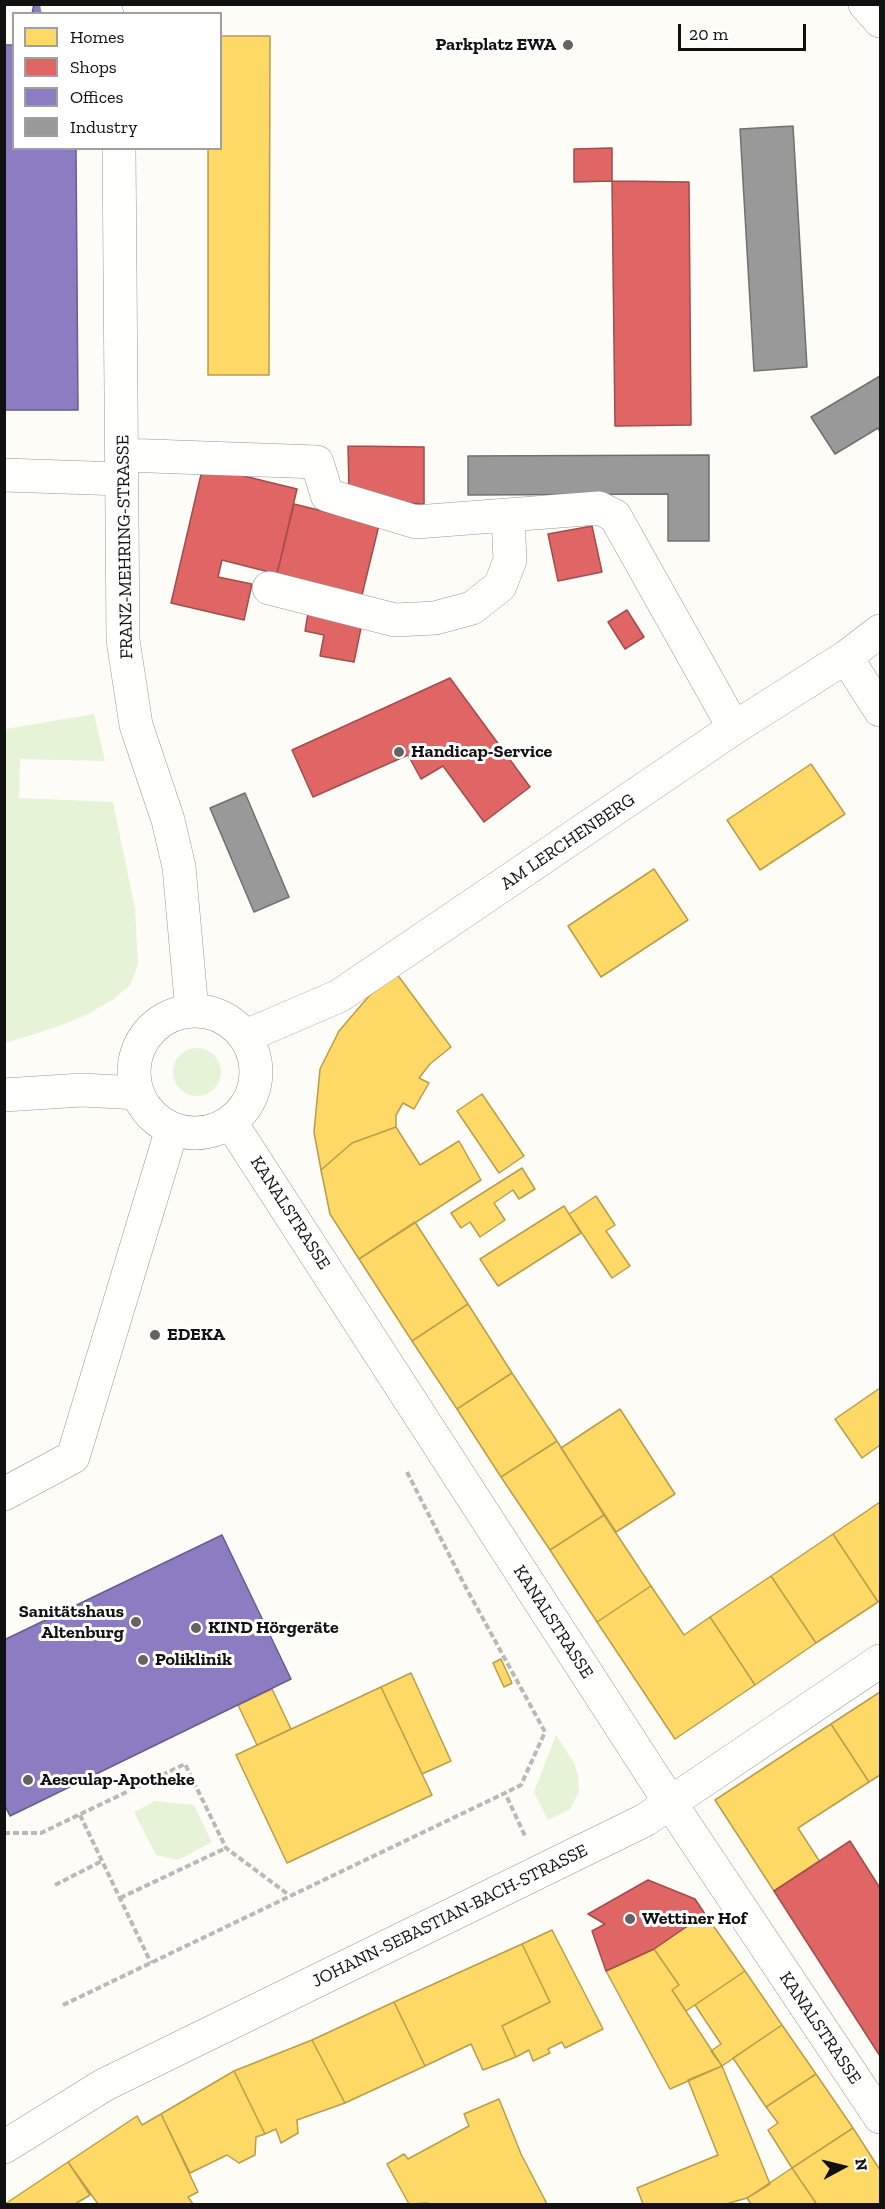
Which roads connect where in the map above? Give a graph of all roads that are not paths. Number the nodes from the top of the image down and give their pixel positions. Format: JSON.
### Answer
{"nodes":[{"id":1,"x":866,"y":4,"type":"edge"},
{"id":2,"x":57,"y":6,"type":"dead end"},
{"id":3,"x":94,"y":12,"type":"edge"},
{"id":4,"x":880,"y":21,"type":"edge"},
{"id":5,"x":119,"y":150,"type":"edge"},
{"id":6,"x":122,"y":467,"type":"junction"},
{"id":7,"x":4,"y":475,"type":"edge"},
{"id":8,"x":508,"y":515,"type":"junction"},
{"id":9,"x":269,"y":588,"type":"dead end"},
{"id":10,"x":880,"y":631,"type":"edge"},
{"id":11,"x":846,"y":657,"type":"junction"},
{"id":12,"x":880,"y":710,"type":"edge"},
{"id":13,"x":734,"y":728,"type":"junction"},
{"id":14,"x":192,"y":1011,"type":"junction"},
{"id":15,"x":246,"y":1036,"type":"junction"},
{"id":16,"x":138,"y":1093,"type":"junction"},
{"id":17,"x":4,"y":1095,"type":"edge"},
{"id":18,"x":231,"y":1123,"type":"junction"},
{"id":19,"x":172,"y":1129,"type":"junction"},
{"id":20,"x":4,"y":1494,"type":"edge"},
{"id":21,"x":880,"y":1661,"type":"edge"},
{"id":22,"x":671,"y":1804,"type":"junction"},
{"id":23,"x":880,"y":2117,"type":"edge"},
{"id":24,"x":4,"y":2147,"type":"edge"}],
"edges":[{"from":1,"to":4,"type":"street"},
{"from":2,"to":3,"type":"street"},
{"from":5,"to":6,"type":"street","name":"FRANZ-MEHRING-STRASSE"},
{"from":6,"to":7,"type":"street"},
{"from":6,"to":8,"type":"street"},
{"from":6,"to":14,"type":"street","name":"FRANZ-MEHRING-STRASSE"},
{"from":8,"to":9,"type":"street"},
{"from":8,"to":13,"type":"street"},
{"from":10,"to":11,"type":"street","name":"AM LERCHENBERG"},
{"from":11,"to":12,"type":"street"},
{"from":11,"to":13,"type":"street","name":"AM LERCHENBERG"},
{"from":13,"to":15,"type":"street","name":"AM LERCHENBERG"},
{"from":14,"to":15,"type":"street"},
{"from":14,"to":16,"type":"street"},
{"from":15,"to":18,"type":"street"},
{"from":16,"to":17,"type":"street"},
{"from":16,"to":19,"type":"street"},
{"from":18,"to":19,"type":"street"},
{"from":18,"to":22,"type":"street","name":"KANALSTRASSE"},
{"from":19,"to":20,"type":"street"},
{"from":21,"to":22,"type":"street","name":"JOHANN-SEBASTIAN-BACH-STRASSE"},
{"from":22,"to":23,"type":"street","name":"KANALSTRASSE"},
{"from":22,"to":24,"type":"street","name":"JOHANN-SEBASTIAN-BACH-STRASSE"}]}
